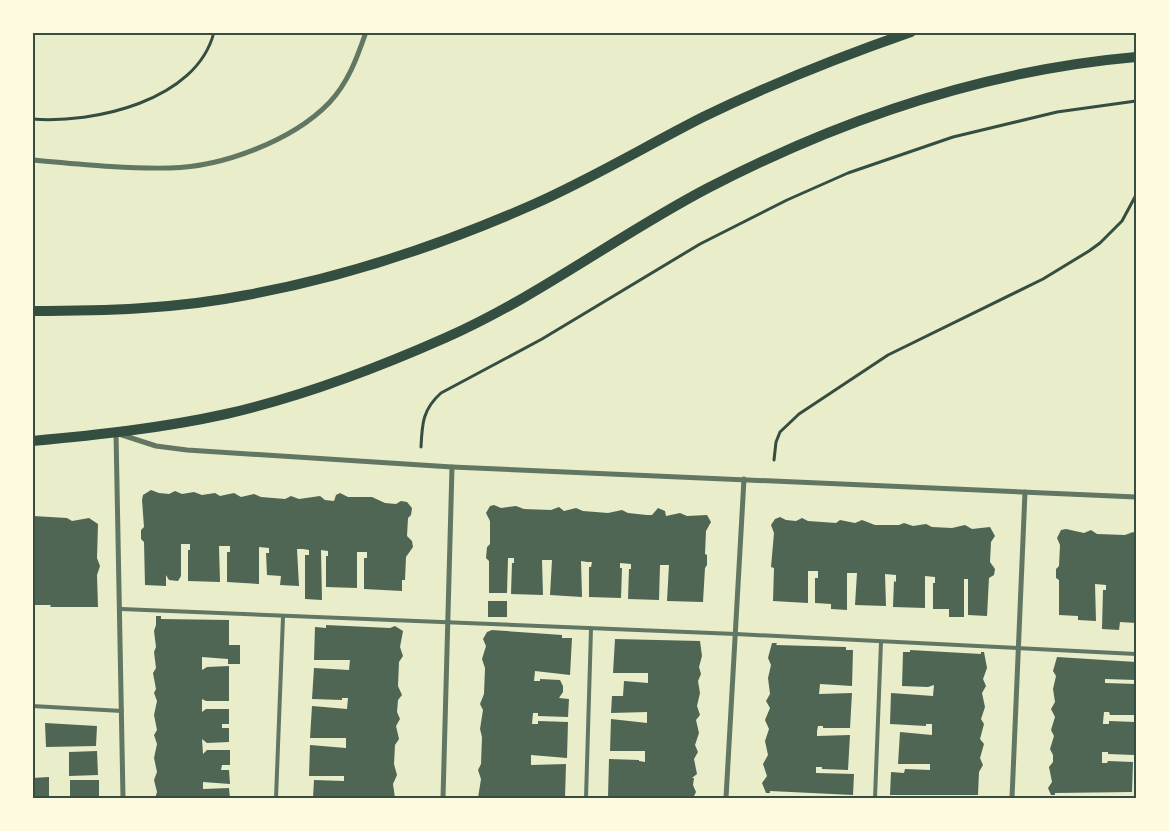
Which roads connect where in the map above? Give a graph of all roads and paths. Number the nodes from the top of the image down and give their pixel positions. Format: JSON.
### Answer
{"nodes":[{"id":1,"x":214,"y":32,"type":"edge"},
{"id":2,"x":366,"y":32,"type":"edge"},
{"id":3,"x":911,"y":32,"type":"edge"},
{"id":4,"x":1136,"y":57,"type":"edge"},
{"id":5,"x":1136,"y":101,"type":"edge"},
{"id":6,"x":32,"y":119,"type":"edge"},
{"id":7,"x":32,"y":160,"type":"edge"},
{"id":8,"x":1136,"y":195,"type":"edge"},
{"id":9,"x":32,"y":311,"type":"edge"},
{"id":10,"x":116,"y":433,"type":"junction"},
{"id":11,"x":32,"y":441,"type":"edge"},
{"id":12,"x":421,"y":454,"type":"dead end"},
{"id":13,"x":774,"y":460,"type":"dead end"},
{"id":14,"x":452,"y":467,"type":"junction"},
{"id":15,"x":744,"y":479,"type":"junction"},
{"id":16,"x":1025,"y":492,"type":"junction"},
{"id":17,"x":1136,"y":497,"type":"edge"},
{"id":18,"x":121,"y":609,"type":"junction"},
{"id":19,"x":283,"y":617,"type":"junction"},
{"id":20,"x":448,"y":623,"type":"junction"},
{"id":21,"x":591,"y":629,"type":"junction"},
{"id":22,"x":736,"y":634,"type":"junction"},
{"id":23,"x":881,"y":642,"type":"junction"},
{"id":24,"x":1018,"y":650,"type":"junction"},
{"id":25,"x":1136,"y":654,"type":"edge"},
{"id":26,"x":32,"y":706,"type":"edge"},
{"id":27,"x":122,"y":711,"type":"junction"},
{"id":28,"x":123,"y":798,"type":"edge"},
{"id":29,"x":276,"y":798,"type":"edge"},
{"id":30,"x":443,"y":798,"type":"edge"},
{"id":31,"x":586,"y":798,"type":"edge"},
{"id":32,"x":726,"y":798,"type":"edge"},
{"id":33,"x":875,"y":798,"type":"edge"},
{"id":34,"x":1012,"y":798,"type":"edge"}],
"edges":[{"from":1,"to":6,"type":"path"},
{"from":2,"to":7,"type":"street"},
{"from":3,"to":9,"type":"main road"},
{"from":4,"to":10,"type":"main road"},
{"from":5,"to":12,"type":"path"},
{"from":8,"to":13,"type":"path"},
{"from":10,"to":11,"type":"main road"},
{"from":10,"to":14,"type":"street"},
{"from":10,"to":18,"type":"street"},
{"from":14,"to":15,"type":"street"},
{"from":14,"to":20,"type":"street"},
{"from":15,"to":16,"type":"street"},
{"from":15,"to":22,"type":"street"},
{"from":16,"to":17,"type":"street"},
{"from":16,"to":24,"type":"street"},
{"from":18,"to":19,"type":"lane"},
{"from":18,"to":27,"type":"street"},
{"from":19,"to":20,"type":"lane"},
{"from":19,"to":29,"type":"lane"},
{"from":20,"to":21,"type":"lane"},
{"from":20,"to":30,"type":"street"},
{"from":21,"to":22,"type":"lane"},
{"from":21,"to":31,"type":"lane"},
{"from":22,"to":23,"type":"lane"},
{"from":22,"to":32,"type":"street"},
{"from":23,"to":24,"type":"lane"},
{"from":23,"to":33,"type":"lane"},
{"from":24,"to":25,"type":"lane"},
{"from":24,"to":34,"type":"street"},
{"from":26,"to":27,"type":"lane"},
{"from":27,"to":28,"type":"street"}]}
